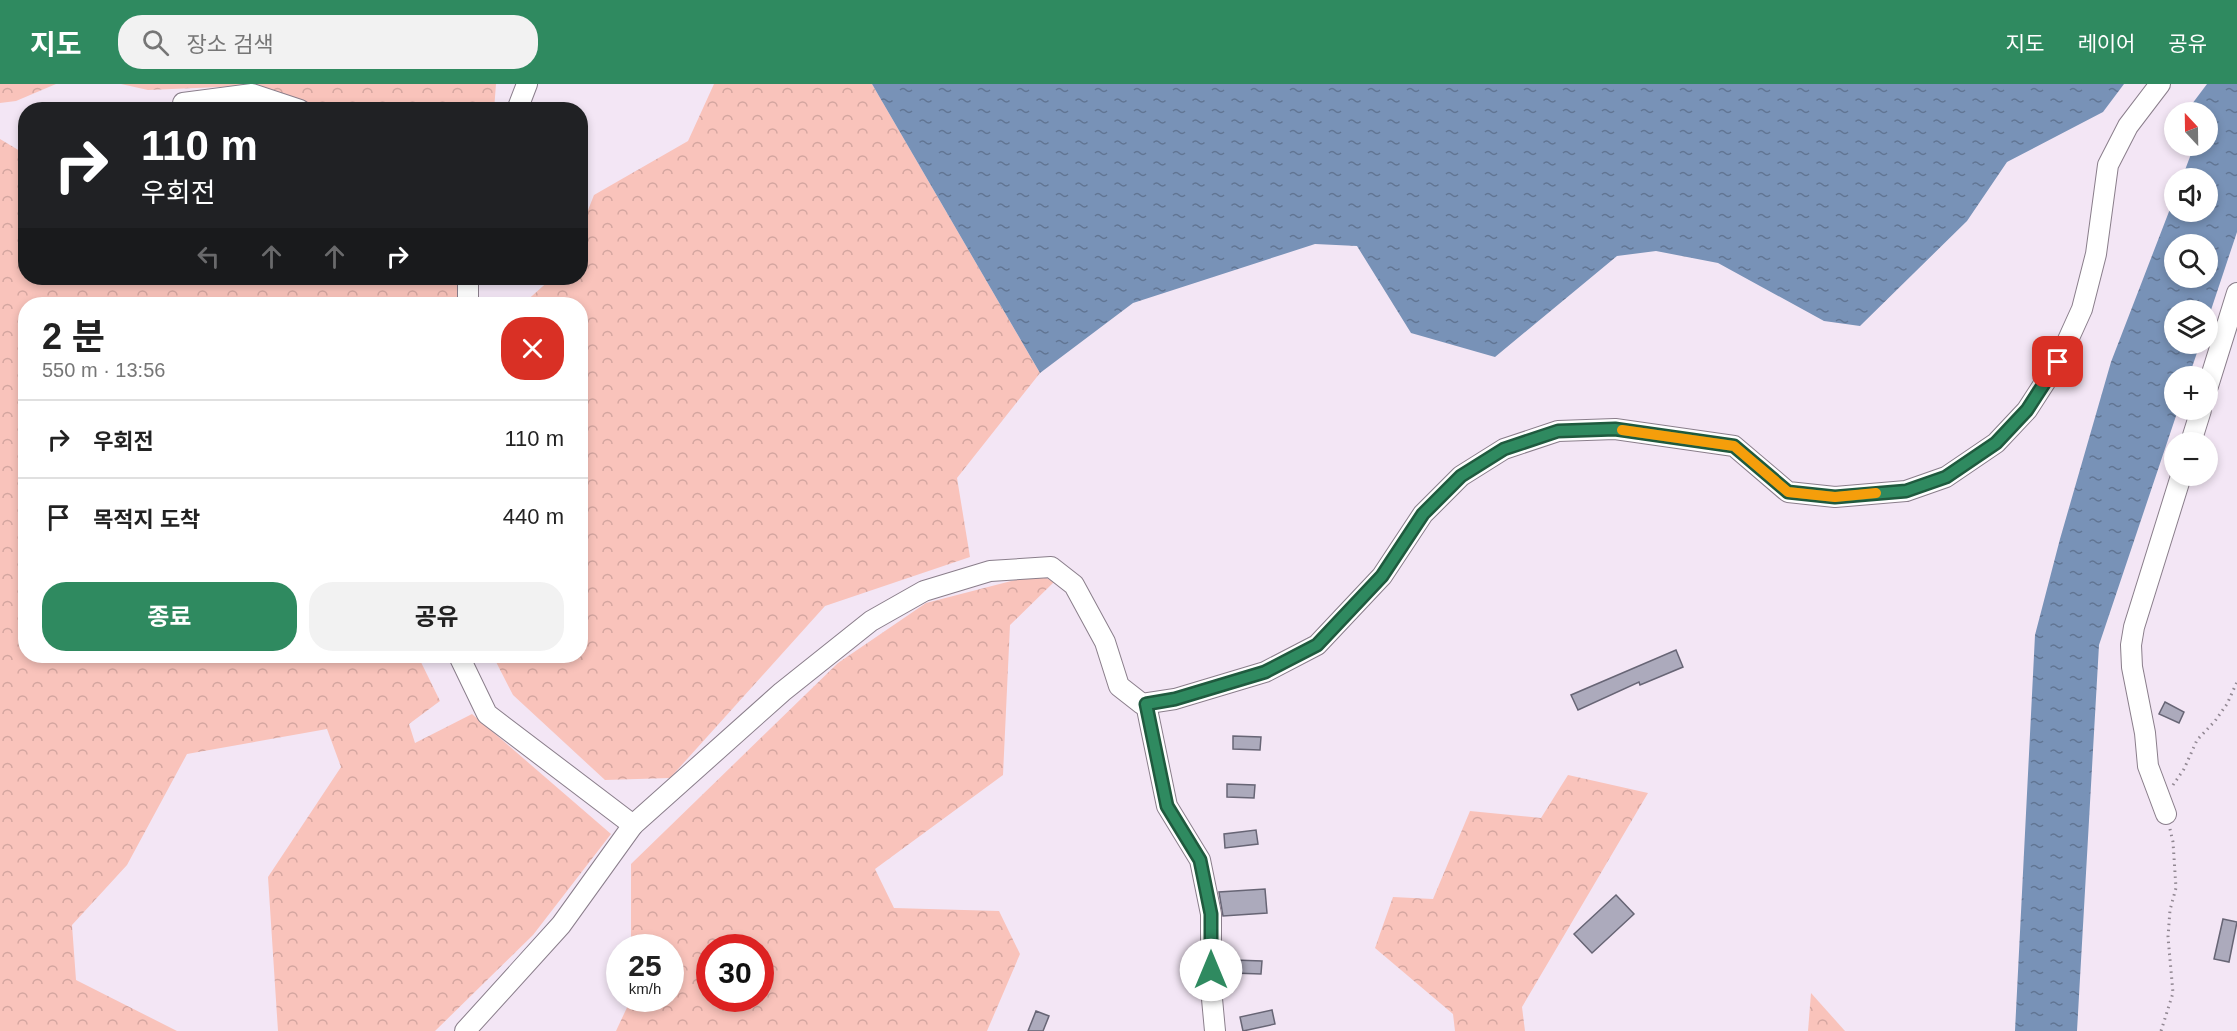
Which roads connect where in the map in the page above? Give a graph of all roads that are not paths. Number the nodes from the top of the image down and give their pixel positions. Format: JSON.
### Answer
{"nodes":[{"id":1,"x":527,"y":84,"type":"edge"},
{"id":2,"x":2160,"y":84,"type":"edge"},
{"id":3,"x":197,"y":102,"type":"edge"},
{"id":4,"x":276,"y":102,"type":"edge"},
{"id":5,"x":520,"y":102,"type":"edge"},
{"id":6,"x":2237,"y":293,"type":"edge"},
{"id":7,"x":2214,"y":366,"type":"edge"},
{"id":8,"x":2178,"y":486,"type":"edge"},
{"id":9,"x":462,"y":663,"type":"edge"},
{"id":10,"x":1146,"y":704,"type":"junction"},
{"id":11,"x":2166,"y":814,"type":"road end"},
{"id":12,"x":633,"y":825,"type":"junction"},
{"id":13,"x":465,"y":1031,"type":"edge"},
{"id":14,"x":1215,"y":1031,"type":"edge"}],
"edges":[{"from":1,"to":5,"type":"street"},
{"from":2,"to":10,"type":"street"},
{"from":3,"to":4,"type":"street"},
{"from":6,"to":7,"type":"street"},
{"from":8,"to":11,"type":"street"},
{"from":9,"to":12,"type":"street"},
{"from":10,"to":12,"type":"street"},
{"from":10,"to":14,"type":"street"},
{"from":12,"to":13,"type":"street"}]}
